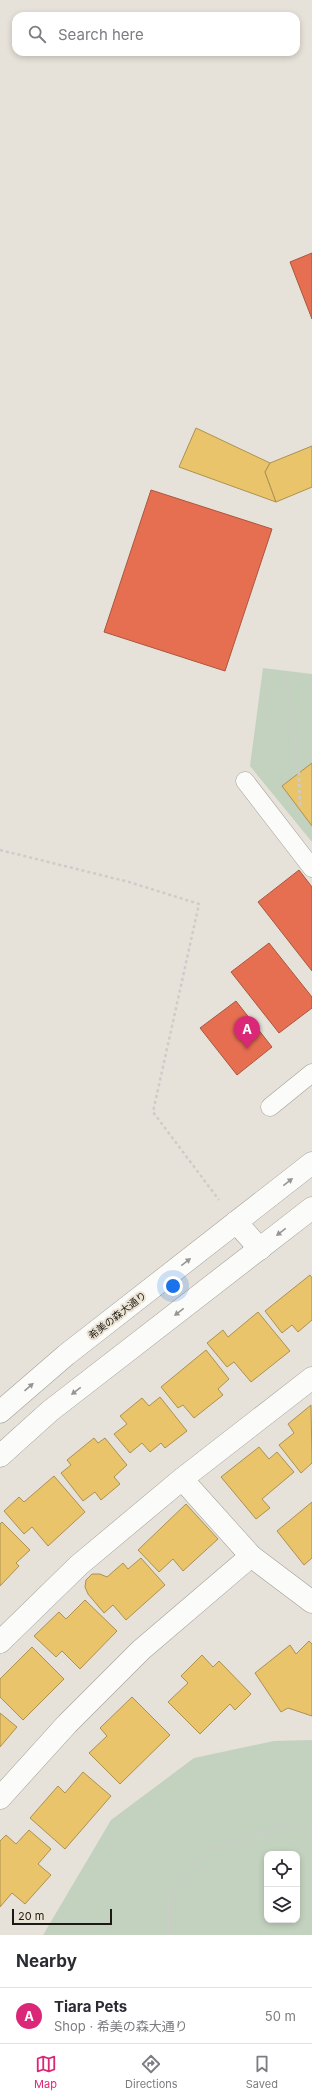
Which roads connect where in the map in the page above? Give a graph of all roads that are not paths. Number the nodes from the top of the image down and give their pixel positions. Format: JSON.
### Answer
{"nodes":[{"id":1,"x":245,"y":781,"type":"dead end"},
{"id":2,"x":312,"y":868,"type":"edge"},
{"id":3,"x":312,"y":1072,"type":"edge"},
{"id":4,"x":270,"y":1107,"type":"dead end"},
{"id":5,"x":312,"y":1163,"type":"edge"},
{"id":6,"x":312,"y":1208,"type":"edge"},
{"id":7,"x":236,"y":1222,"type":"junction"},
{"id":8,"x":260,"y":1249,"type":"junction"},
{"id":9,"x":312,"y":1378,"type":"edge"},
{"id":10,"x":0,"y":1412,"type":"edge"},
{"id":11,"x":0,"y":1456,"type":"edge"},
{"id":12,"x":182,"y":1479,"type":"junction"},
{"id":13,"x":252,"y":1556,"type":"junction"},
{"id":14,"x":312,"y":1602,"type":"edge"},
{"id":15,"x":0,"y":1642,"type":"edge"},
{"id":16,"x":0,"y":1798,"type":"edge"}],
"edges":[{"from":1,"to":2,"type":"lane"},
{"from":3,"to":4,"type":"lane"},
{"from":7,"to":5,"type":"street","name":"希美の森大通り","one_way":true},
{"from":6,"to":8,"type":"street","one_way":true},
{"from":7,"to":8,"type":"street"},
{"from":10,"to":7,"type":"street","name":"希美の森大通り","one_way":true},
{"from":8,"to":11,"type":"street","one_way":true},
{"from":9,"to":12,"type":"street"},
{"from":12,"to":13,"type":"street"},
{"from":12,"to":15,"type":"street"},
{"from":13,"to":14,"type":"street"},
{"from":13,"to":16,"type":"street"}]}
